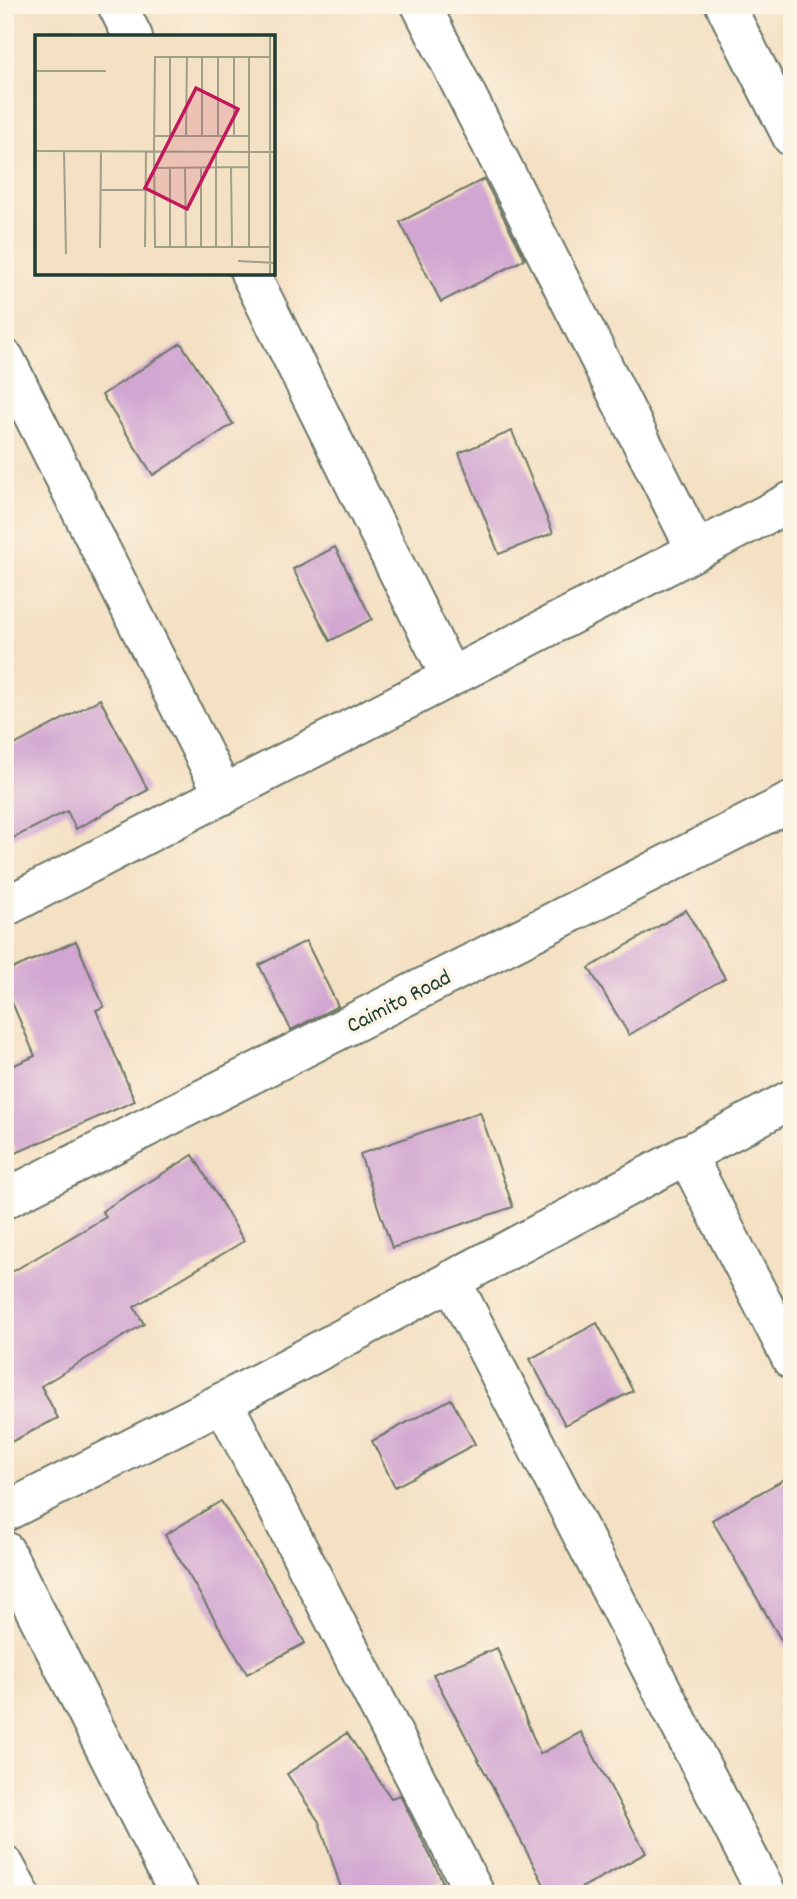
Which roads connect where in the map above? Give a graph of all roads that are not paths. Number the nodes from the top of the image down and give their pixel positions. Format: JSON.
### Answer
{"nodes":[{"id":1,"x":117,"y":5,"type":"edge"},
{"id":2,"x":421,"y":5,"type":"edge"},
{"id":3,"x":725,"y":5,"type":"edge"},
{"id":4,"x":132,"y":35,"type":"edge"},
{"id":5,"x":792,"y":137,"type":"edge"},
{"id":6,"x":251,"y":275,"type":"edge"},
{"id":7,"x":5,"y":359,"type":"edge"},
{"id":8,"x":792,"y":501,"type":"edge"},
{"id":9,"x":696,"y":550,"type":"junction"},
{"id":10,"x":450,"y":676,"type":"junction"},
{"id":11,"x":224,"y":795,"type":"junction"},
{"id":12,"x":789,"y":808,"type":"edge"},
{"id":13,"x":5,"y":907,"type":"edge"},
{"id":14,"x":792,"y":1099,"type":"edge"},
{"id":15,"x":686,"y":1154,"type":"junction"},
{"id":16,"x":5,"y":1199,"type":"edge"},
{"id":17,"x":451,"y":1280,"type":"junction"},
{"id":18,"x":792,"y":1360,"type":"edge"},
{"id":19,"x":223,"y":1402,"type":"junction"},
{"id":20,"x":5,"y":1512,"type":"edge"},
{"id":21,"x":5,"y":1552,"type":"edge"},
{"id":22,"x":5,"y":1866,"type":"edge"},
{"id":23,"x":20,"y":1894,"type":"edge"},
{"id":24,"x":179,"y":1894,"type":"edge"},
{"id":25,"x":475,"y":1894,"type":"edge"},
{"id":26,"x":767,"y":1894,"type":"edge"}],
"edges":[{"from":1,"to":4,"type":"street"},
{"from":2,"to":9,"type":"street"},
{"from":3,"to":5,"type":"street"},
{"from":6,"to":10,"type":"street"},
{"from":7,"to":11,"type":"street"},
{"from":8,"to":9,"type":"street"},
{"from":9,"to":10,"type":"street"},
{"from":10,"to":11,"type":"street"},
{"from":11,"to":13,"type":"street"},
{"from":12,"to":16,"type":"street","name":"Caimito Road"},
{"from":14,"to":15,"type":"street"},
{"from":15,"to":17,"type":"street"},
{"from":15,"to":18,"type":"street"},
{"from":17,"to":19,"type":"street"},
{"from":17,"to":26,"type":"street"},
{"from":19,"to":20,"type":"street"},
{"from":19,"to":25,"type":"street"},
{"from":21,"to":24,"type":"street"},
{"from":22,"to":23,"type":"street"}]}
